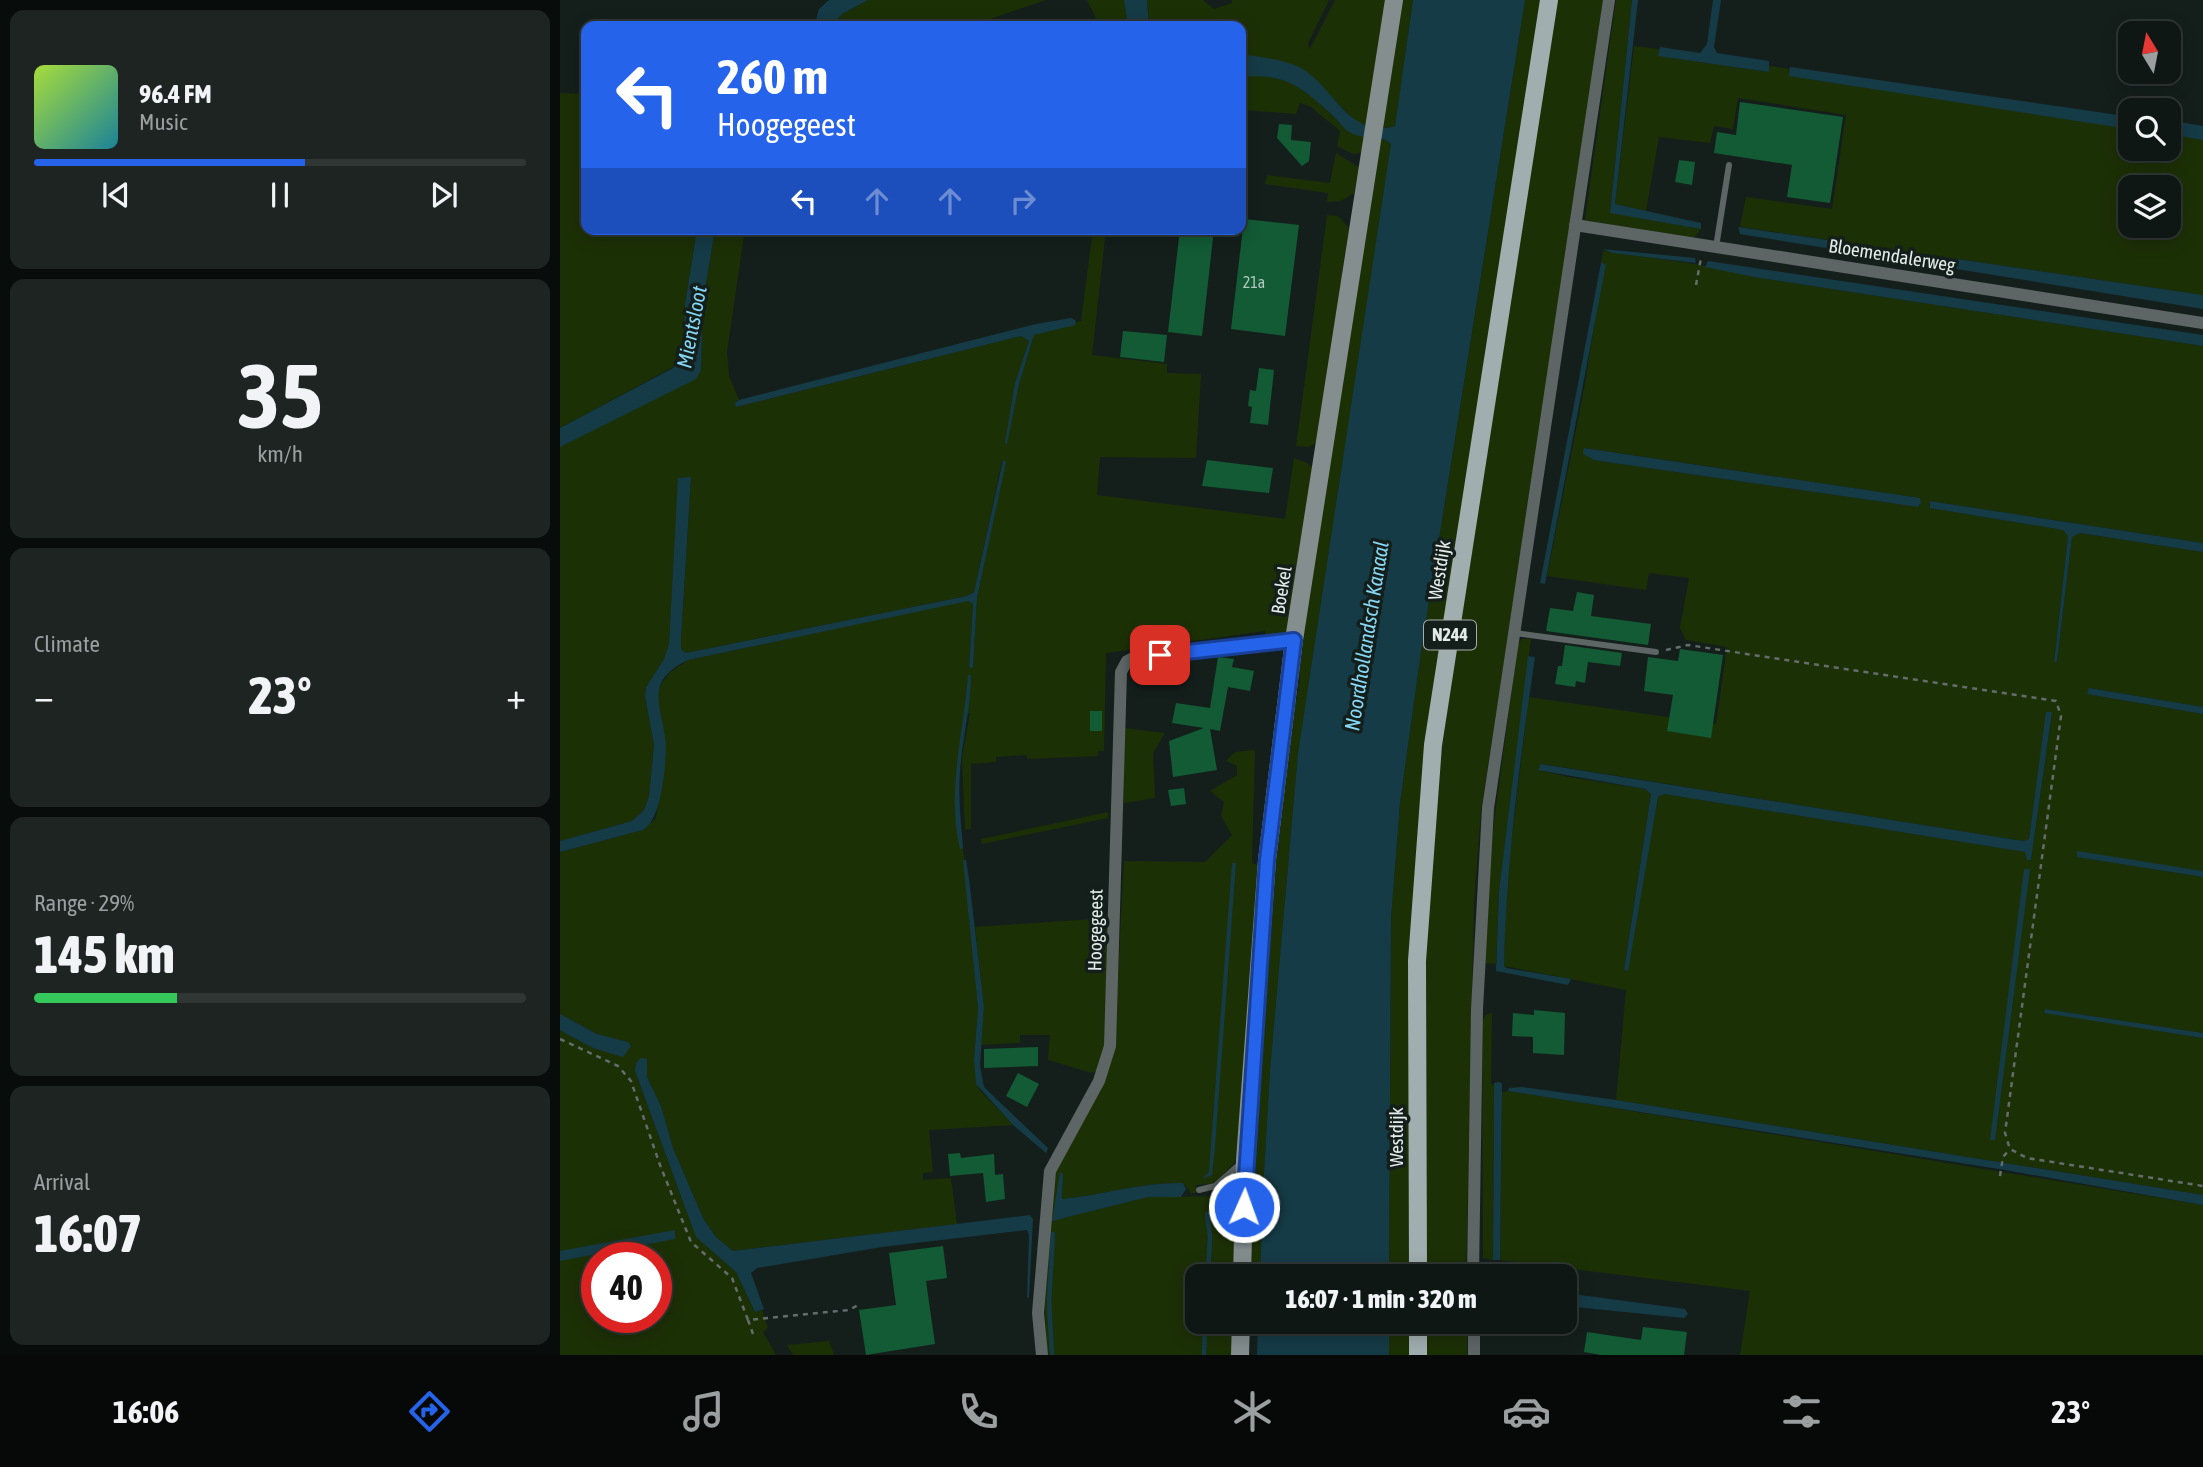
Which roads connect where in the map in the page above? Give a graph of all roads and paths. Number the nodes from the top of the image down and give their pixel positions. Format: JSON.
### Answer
{"nodes":[{"id":1,"x":1394,"y":0,"type":"edge"},
{"id":2,"x":1549,"y":0,"type":"edge"},
{"id":3,"x":1609,"y":0,"type":"edge"},
{"id":4,"x":1728,"y":165,"type":"dead end"},
{"id":5,"x":1575,"y":225,"type":"junction"},
{"id":6,"x":1710,"y":246,"type":"junction"},
{"id":7,"x":1696,"y":285,"type":"dead end"},
{"id":8,"x":2203,"y":323,"type":"edge"},
{"id":9,"x":1515,"y":633,"type":"junction"},
{"id":10,"x":1294,"y":640,"type":"junction"},
{"id":11,"x":1656,"y":652,"type":"joint"},
{"id":12,"x":560,"y":1039,"type":"edge"},
{"id":13,"x":2010,"y":1149,"type":"junction"},
{"id":14,"x":1245,"y":1160,"type":"junction"},
{"id":15,"x":2000,"y":1176,"type":"dead end"},
{"id":16,"x":2203,"y":1186,"type":"edge"},
{"id":17,"x":1199,"y":1190,"type":"dead end"},
{"id":18,"x":1242,"y":1264,"type":"edge"},
{"id":19,"x":1418,"y":1264,"type":"edge"},
{"id":20,"x":1473,"y":1264,"type":"edge"},
{"id":21,"x":860,"y":1304,"type":"dead end"},
{"id":22,"x":748,"y":1320,"type":"junction"},
{"id":23,"x":753,"y":1334,"type":"dead end"},
{"id":24,"x":1241,"y":1334,"type":"edge"},
{"id":25,"x":1418,"y":1334,"type":"edge"},
{"id":26,"x":1474,"y":1334,"type":"edge"},
{"id":27,"x":1042,"y":1355,"type":"edge"},
{"id":28,"x":1240,"y":1355,"type":"edge"},
{"id":29,"x":1418,"y":1355,"type":"edge"},
{"id":30,"x":1474,"y":1355,"type":"edge"}],
"edges":[{"from":1,"to":10,"type":"street","name":"Boekel"},
{"from":2,"to":19,"type":"main road","name":"Westdijk","number":"N244"},
{"from":3,"to":5,"type":"street"},
{"from":4,"to":6,"type":"lane"},
{"from":5,"to":6,"type":"street","name":"Bloemendalerweg"},
{"from":5,"to":9,"type":"street"},
{"from":6,"to":7,"type":"path"},
{"from":6,"to":8,"type":"street","name":"Bloemendalerweg"},
{"from":9,"to":11,"type":"lane"},
{"from":9,"to":20,"type":"street"},
{"from":10,"to":14,"type":"street","name":"Boekel"},
{"from":10,"to":27,"type":"street","name":"Hoogegeest"},
{"from":11,"to":13,"type":"path"},
{"from":12,"to":22,"type":"path"},
{"from":13,"to":15,"type":"path"},
{"from":13,"to":16,"type":"path"},
{"from":14,"to":17,"type":"lane"},
{"from":14,"to":18,"type":"street","name":"Boekel"},
{"from":21,"to":22,"type":"path"},
{"from":22,"to":23,"type":"path"},
{"from":24,"to":28,"type":"street"},
{"from":25,"to":29,"type":"main road"},
{"from":26,"to":30,"type":"street"}]}
